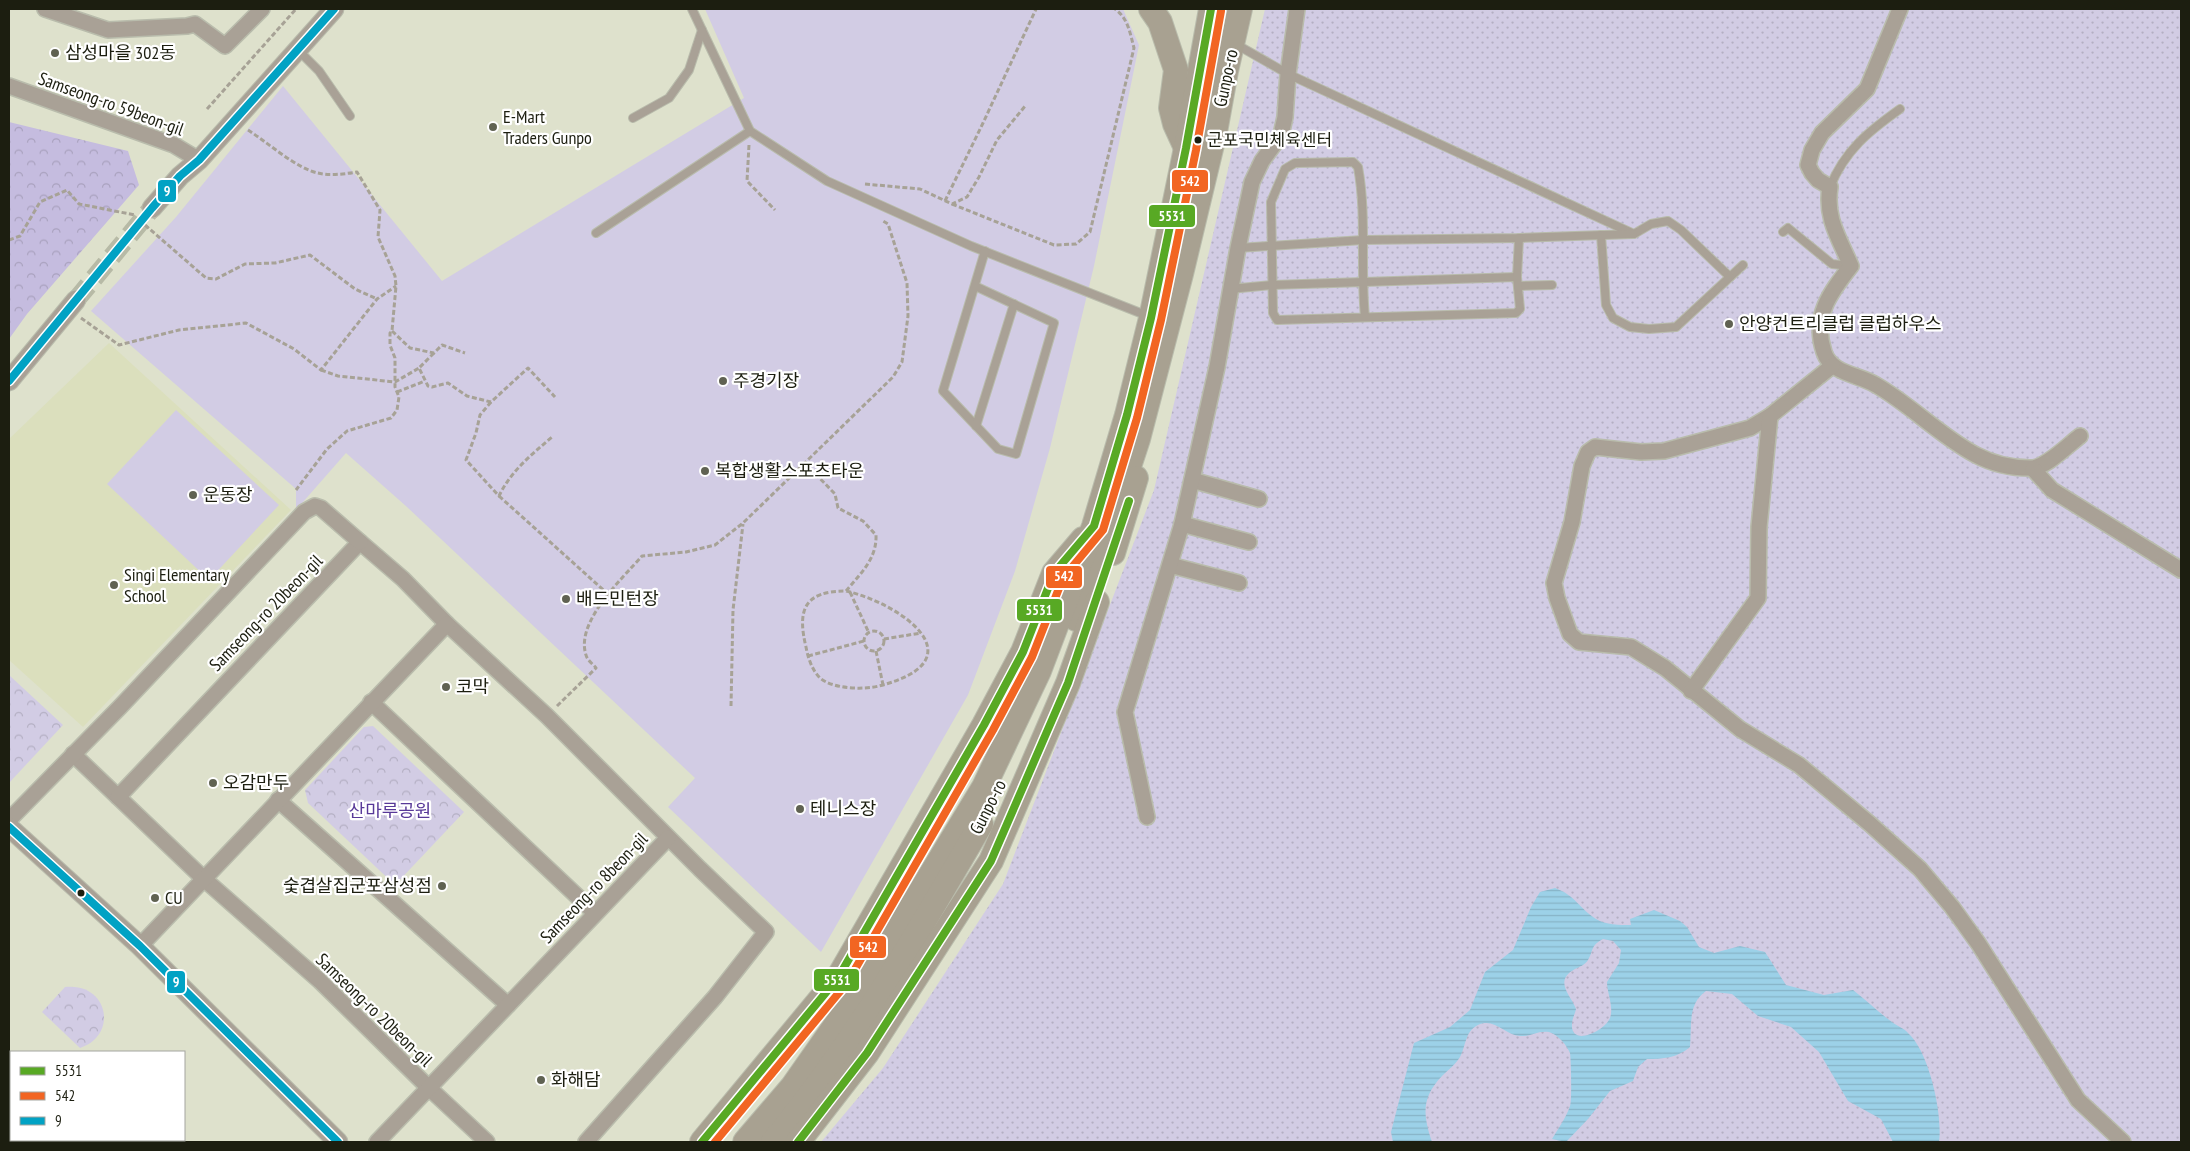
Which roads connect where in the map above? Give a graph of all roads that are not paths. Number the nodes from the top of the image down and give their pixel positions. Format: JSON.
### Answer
{"nodes":[{"id":1,"x":46,"y":9,"type":"edge"},
{"id":2,"x":262,"y":9,"type":"edge"},
{"id":3,"x":334,"y":9,"type":"edge"},
{"id":4,"x":692,"y":9,"type":"edge"},
{"id":5,"x":1151,"y":9,"type":"edge"},
{"id":6,"x":1240,"y":9,"type":"edge"},
{"id":7,"x":1297,"y":9,"type":"edge"},
{"id":8,"x":1900,"y":9,"type":"edge"},
{"id":9,"x":1209,"y":19,"type":"edge"},
{"id":10,"x":702,"y":30,"type":"junction"},
{"id":11,"x":1234,"y":42,"type":"junction"},
{"id":12,"x":298,"y":49,"type":"junction"},
{"id":13,"x":1288,"y":74,"type":"junction"},
{"id":14,"x":9,"y":86,"type":"edge"},
{"id":15,"x":1900,"y":109,"type":"dead end"},
{"id":16,"x":350,"y":116,"type":"dead end"},
{"id":17,"x":633,"y":118,"type":"dead end"},
{"id":18,"x":750,"y":131,"type":"junction"},
{"id":19,"x":1186,"y":148,"type":"junction"},
{"id":20,"x":199,"y":160,"type":"junction"},
{"id":21,"x":1180,"y":175,"type":"junction"},
{"id":22,"x":1830,"y":187,"type":"junction"},
{"id":23,"x":152,"y":208,"type":"tunnel mouth"},
{"id":24,"x":1783,"y":232,"type":"dead end"},
{"id":25,"x":596,"y":233,"type":"dead end"},
{"id":26,"x":1634,"y":234,"type":"junction"},
{"id":27,"x":1601,"y":235,"type":"junction"},
{"id":28,"x":1519,"y":238,"type":"junction"},
{"id":29,"x":1363,"y":240,"type":"junction"},
{"id":30,"x":1271,"y":246,"type":"junction"},
{"id":31,"x":1238,"y":248,"type":"junction"},
{"id":32,"x":985,"y":251,"type":"junction"},
{"id":33,"x":1743,"y":265,"type":"dead end"},
{"id":34,"x":1851,"y":266,"type":"junction"},
{"id":35,"x":1181,"y":274,"type":"junction"},
{"id":36,"x":1517,"y":277,"type":"junction"},
{"id":37,"x":1730,"y":277,"type":"junction"},
{"id":38,"x":1362,"y":282,"type":"junction"},
{"id":39,"x":1272,"y":285,"type":"junction"},
{"id":40,"x":1552,"y":285,"type":"dead end"},
{"id":41,"x":975,"y":286,"type":"junction"},
{"id":42,"x":1518,"y":286,"type":"junction"},
{"id":43,"x":1230,"y":289,"type":"junction"},
{"id":44,"x":1014,"y":304,"type":"junction"},
{"id":45,"x":72,"y":305,"type":"tunnel mouth"},
{"id":46,"x":1365,"y":317,"type":"junction"},
{"id":47,"x":1151,"y":318,"type":"junction"},
{"id":48,"x":1832,"y":366,"type":"junction"},
{"id":49,"x":9,"y":381,"type":"edge"},
{"id":50,"x":1770,"y":416,"type":"junction"},
{"id":51,"x":976,"y":426,"type":"junction"},
{"id":52,"x":2080,"y":436,"type":"dead end"},
{"id":53,"x":1138,"y":439,"type":"junction"},
{"id":54,"x":2033,"y":469,"type":"junction"},
{"id":55,"x":1192,"y":480,"type":"junction"},
{"id":56,"x":1259,"y":499,"type":"dead end"},
{"id":57,"x":1182,"y":524,"type":"junction"},
{"id":58,"x":1094,"y":526,"type":"junction"},
{"id":59,"x":360,"y":542,"type":"junction"},
{"id":60,"x":1249,"y":542,"type":"dead end"},
{"id":61,"x":1170,"y":565,"type":"junction"},
{"id":62,"x":2181,"y":570,"type":"edge"},
{"id":63,"x":1239,"y":583,"type":"dead end"},
{"id":64,"x":447,"y":624,"type":"junction"},
{"id":65,"x":1692,"y":691,"type":"junction"},
{"id":66,"x":372,"y":702,"type":"junction"},
{"id":67,"x":73,"y":754,"type":"junction"},
{"id":68,"x":118,"y":797,"type":"junction"},
{"id":69,"x":278,"y":800,"type":"junction"},
{"id":70,"x":1147,"y":817,"type":"dead end"},
{"id":71,"x":9,"y":820,"type":"edge"},
{"id":72,"x":9,"y":827,"type":"edge"},
{"id":73,"x":668,"y":838,"type":"junction"},
{"id":74,"x":204,"y":879,"type":"junction"},
{"id":75,"x":595,"y":914,"type":"junction"},
{"id":76,"x":140,"y":946,"type":"junction"},
{"id":77,"x":508,"y":1005,"type":"junction"},
{"id":78,"x":429,"y":1088,"type":"junction"},
{"id":79,"x":338,"y":1142,"type":"edge"},
{"id":80,"x":377,"y":1142,"type":"edge"},
{"id":81,"x":487,"y":1142,"type":"edge"},
{"id":82,"x":586,"y":1142,"type":"edge"},
{"id":83,"x":702,"y":1142,"type":"edge"},
{"id":84,"x":745,"y":1142,"type":"edge"},
{"id":85,"x":773,"y":1142,"type":"edge"},
{"id":86,"x":798,"y":1142,"type":"edge"},
{"id":87,"x":2123,"y":1142,"type":"edge"}],
"edges":[{"from":1,"to":2,"type":"street"},
{"from":3,"to":12,"type":"street"},
{"from":4,"to":10,"type":"lane"},
{"from":5,"to":19,"type":"main road"},
{"from":6,"to":11,"type":"main road","name":"Gunpo-ro"},
{"from":7,"to":13,"type":"street"},
{"from":8,"to":22,"type":"street"},
{"from":9,"to":11,"type":"lane"},
{"from":9,"to":19,"type":"main road","name":"Gunpo-ro"},
{"from":10,"to":17,"type":"lane"},
{"from":10,"to":18,"type":"lane"},
{"from":11,"to":13,"type":"lane"},
{"from":11,"to":35,"type":"main road","name":"Gunpo-ro"},
{"from":12,"to":16,"type":"lane"},
{"from":12,"to":20,"type":"street"},
{"from":13,"to":26,"type":"lane"},
{"from":13,"to":31,"type":"street"},
{"from":14,"to":20,"type":"street","name":"Samseong-ro 59beon-gil"},
{"from":15,"to":22,"type":"lane"},
{"from":18,"to":25,"type":"lane"},
{"from":18,"to":32,"type":"lane"},
{"from":19,"to":21,"type":"main road","name":"Gunpo-ro"},
{"from":20,"to":23,"type":"street"},
{"from":21,"to":35,"type":"main road"},
{"from":21,"to":47,"type":"main road","name":"Gunpo-ro"},
{"from":22,"to":34,"type":"street"},
{"from":24,"to":34,"type":"lane"},
{"from":26,"to":27,"type":"lane"},
{"from":26,"to":37,"type":"lane"},
{"from":27,"to":28,"type":"lane"},
{"from":27,"to":37,"type":"lane"},
{"from":28,"to":29,"type":"lane"},
{"from":28,"to":36,"type":"lane"},
{"from":29,"to":30,"type":"lane"},
{"from":29,"to":30,"type":"lane"},
{"from":29,"to":38,"type":"lane"},
{"from":30,"to":31,"type":"lane"},
{"from":30,"to":39,"type":"lane"},
{"from":31,"to":43,"type":"street"},
{"from":32,"to":41,"type":"lane"},
{"from":32,"to":47,"type":"lane"},
{"from":33,"to":37,"type":"lane"},
{"from":34,"to":48,"type":"street"},
{"from":35,"to":53,"type":"main road","name":"Gunpo-ro"},
{"from":36,"to":38,"type":"lane"},
{"from":36,"to":42,"type":"lane"},
{"from":38,"to":39,"type":"lane"},
{"from":38,"to":46,"type":"lane"},
{"from":39,"to":43,"type":"lane"},
{"from":39,"to":46,"type":"lane"},
{"from":40,"to":42,"type":"lane"},
{"from":41,"to":44,"type":"lane"},
{"from":41,"to":51,"type":"lane"},
{"from":42,"to":46,"type":"lane"},
{"from":43,"to":55,"type":"street"},
{"from":44,"to":51,"type":"lane"},
{"from":44,"to":51,"type":"lane"},
{"from":45,"to":49,"type":"street"},
{"from":47,"to":58,"type":"main road","name":"Gunpo-ro"},
{"from":48,"to":50,"type":"street"},
{"from":48,"to":54,"type":"street"},
{"from":50,"to":65,"type":"street"},
{"from":50,"to":65,"type":"street"},
{"from":52,"to":54,"type":"street"},
{"from":53,"to":85,"type":"main road","name":"Gunpo-ro"},
{"from":53,"to":86,"type":"main road","name":"Gunpo-ro"},
{"from":54,"to":62,"type":"street"},
{"from":55,"to":56,"type":"street"},
{"from":55,"to":57,"type":"street"},
{"from":57,"to":60,"type":"street"},
{"from":57,"to":61,"type":"street"},
{"from":58,"to":83,"type":"main road","name":"Gunpo-ro"},
{"from":58,"to":84,"type":"main road","name":"Gunpo-ro"},
{"from":59,"to":64,"type":"street"},
{"from":59,"to":67,"type":"street"},
{"from":59,"to":68,"type":"street","name":"Samseong-ro 20beon-gil"},
{"from":61,"to":63,"type":"street"},
{"from":61,"to":70,"type":"street"},
{"from":64,"to":66,"type":"street"},
{"from":64,"to":73,"type":"street"},
{"from":65,"to":87,"type":"street"},
{"from":66,"to":69,"type":"street"},
{"from":66,"to":75,"type":"street"},
{"from":67,"to":68,"type":"street","name":"Samseong-ro 20beon-gil"},
{"from":67,"to":71,"type":"street"},
{"from":68,"to":74,"type":"street","name":"Samseong-ro 20beon-gil"},
{"from":69,"to":74,"type":"street"},
{"from":69,"to":77,"type":"street"},
{"from":72,"to":76,"type":"street"},
{"from":73,"to":75,"type":"street","name":"Samseong-ro 8beon-gil"},
{"from":73,"to":82,"type":"street","name":"Samseong-ro 8beon-gil"},
{"from":74,"to":76,"type":"street"},
{"from":74,"to":78,"type":"street","name":"Samseong-ro 20beon-gil"},
{"from":75,"to":77,"type":"street","name":"Samseong-ro 8beon-gil"},
{"from":76,"to":79,"type":"street"},
{"from":77,"to":78,"type":"street","name":"Samseong-ro 8beon-gil"},
{"from":78,"to":80,"type":"street","name":"Samseong-ro 8beon-gil"},
{"from":78,"to":81,"type":"street"}]}
